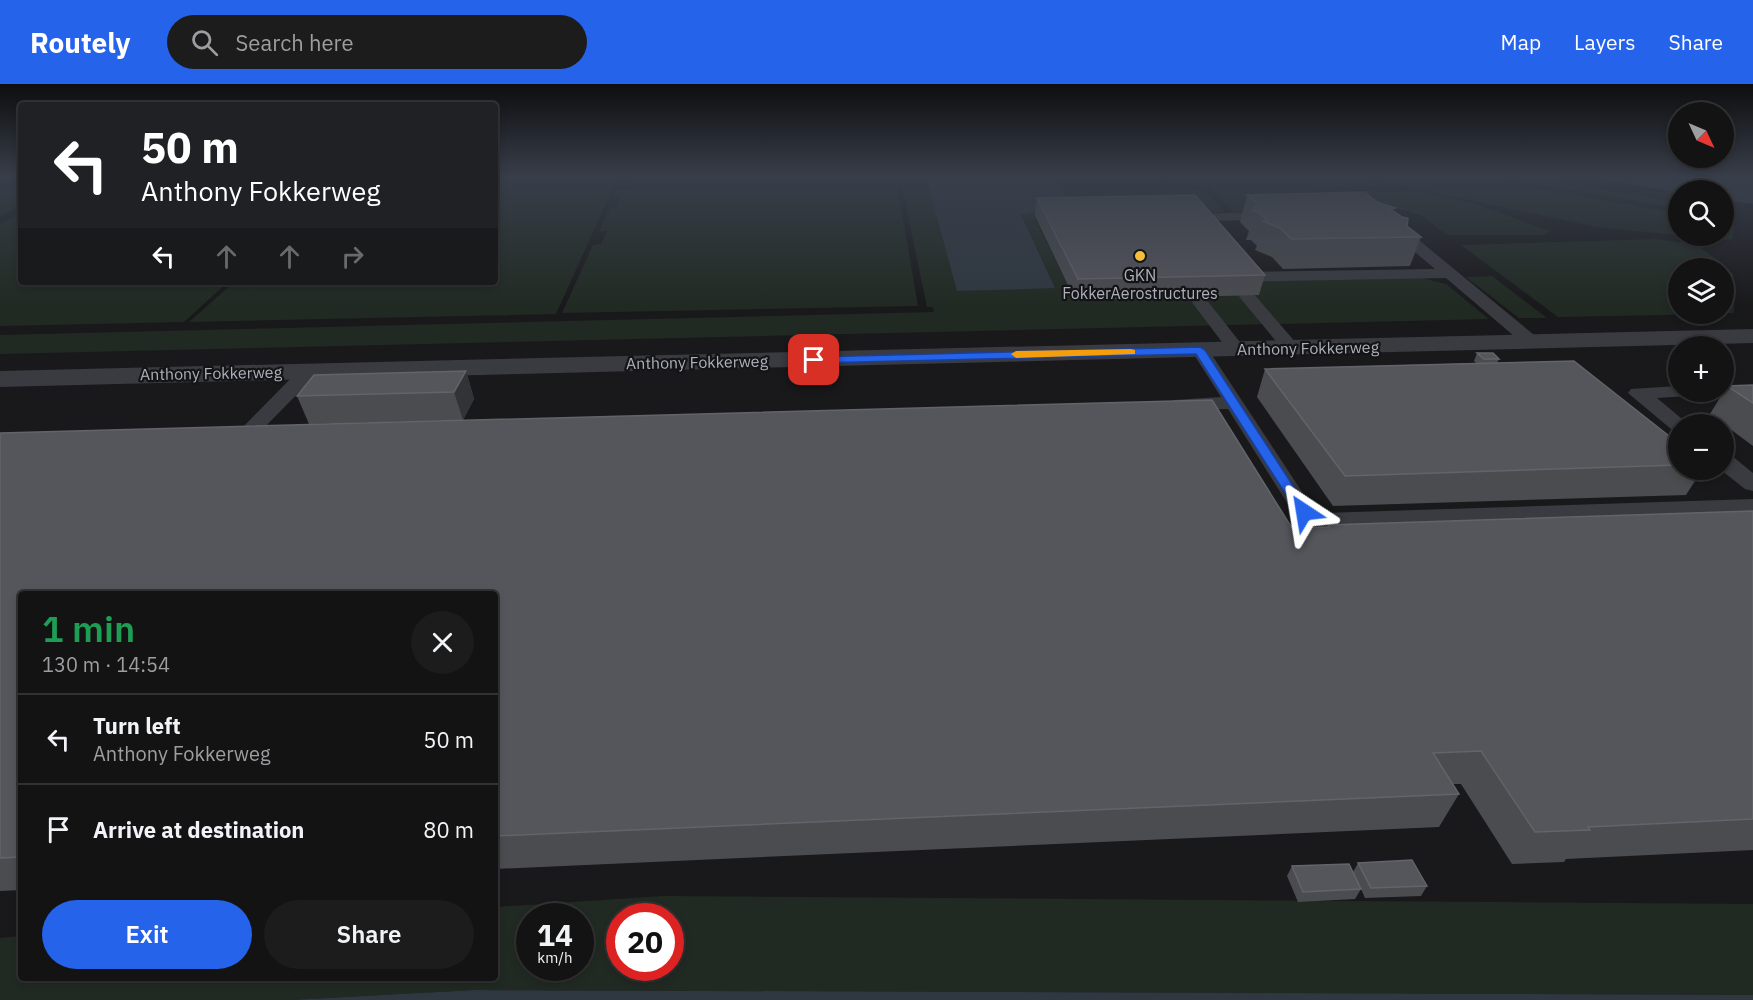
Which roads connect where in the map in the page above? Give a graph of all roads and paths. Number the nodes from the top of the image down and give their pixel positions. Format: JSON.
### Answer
{"nodes":[{"id":1,"x":1385,"y":220,"type":"edge"},
{"id":2,"x":1451,"y":273,"type":"junction"},
{"id":3,"x":1220,"y":277,"type":"edge"},
{"id":4,"x":1246,"y":296,"type":"edge"},
{"id":5,"x":1196,"y":297,"type":"edge"},
{"id":6,"x":1753,"y":336,"type":"edge"},
{"id":7,"x":1533,"y":343,"type":"junction"},
{"id":8,"x":1291,"y":348,"type":"junction"},
{"id":9,"x":1200,"y":350,"type":"junction"},
{"id":10,"x":1237,"y":350,"type":"junction"},
{"id":11,"x":309,"y":371,"type":"junction"},
{"id":12,"x":0,"y":379,"type":"edge"},
{"id":13,"x":1668,"y":392,"type":"edge"},
{"id":14,"x":1234,"y":403,"type":"junction"},
{"id":15,"x":1166,"y":405,"type":"edge"},
{"id":16,"x":1668,"y":417,"type":"edge"},
{"id":17,"x":284,"y":430,"type":"edge"},
{"id":18,"x":225,"y":432,"type":"edge"},
{"id":19,"x":249,"y":432,"type":"junction"},
{"id":20,"x":1734,"y":469,"type":"edge"},
{"id":21,"x":1753,"y":484,"type":"edge"},
{"id":22,"x":1753,"y":506,"type":"edge"}],
"edges":[{"from":1,"to":2,"type":"lane"},
{"from":2,"to":3,"type":"lane"},
{"from":2,"to":7,"type":"lane"},
{"from":4,"to":8,"type":"lane"},
{"from":5,"to":10,"type":"lane"},
{"from":6,"to":7,"type":"street","name":"Anthony Fokkerweg"},
{"from":7,"to":8,"type":"street","name":"Anthony Fokkerweg"},
{"from":8,"to":10,"type":"street","name":"Anthony Fokkerweg"},
{"from":9,"to":10,"type":"street","name":"Anthony Fokkerweg"},
{"from":9,"to":11,"type":"street","name":"Anthony Fokkerweg"},
{"from":9,"to":14,"type":"lane"},
{"from":11,"to":12,"type":"street","name":"Anthony Fokkerweg"},
{"from":11,"to":19,"type":"lane"},
{"from":13,"to":16,"type":"lane"},
{"from":14,"to":15,"type":"lane"},
{"from":14,"to":22,"type":"lane"},
{"from":17,"to":19,"type":"lane"},
{"from":18,"to":19,"type":"lane"},
{"from":20,"to":21,"type":"lane"}]}
